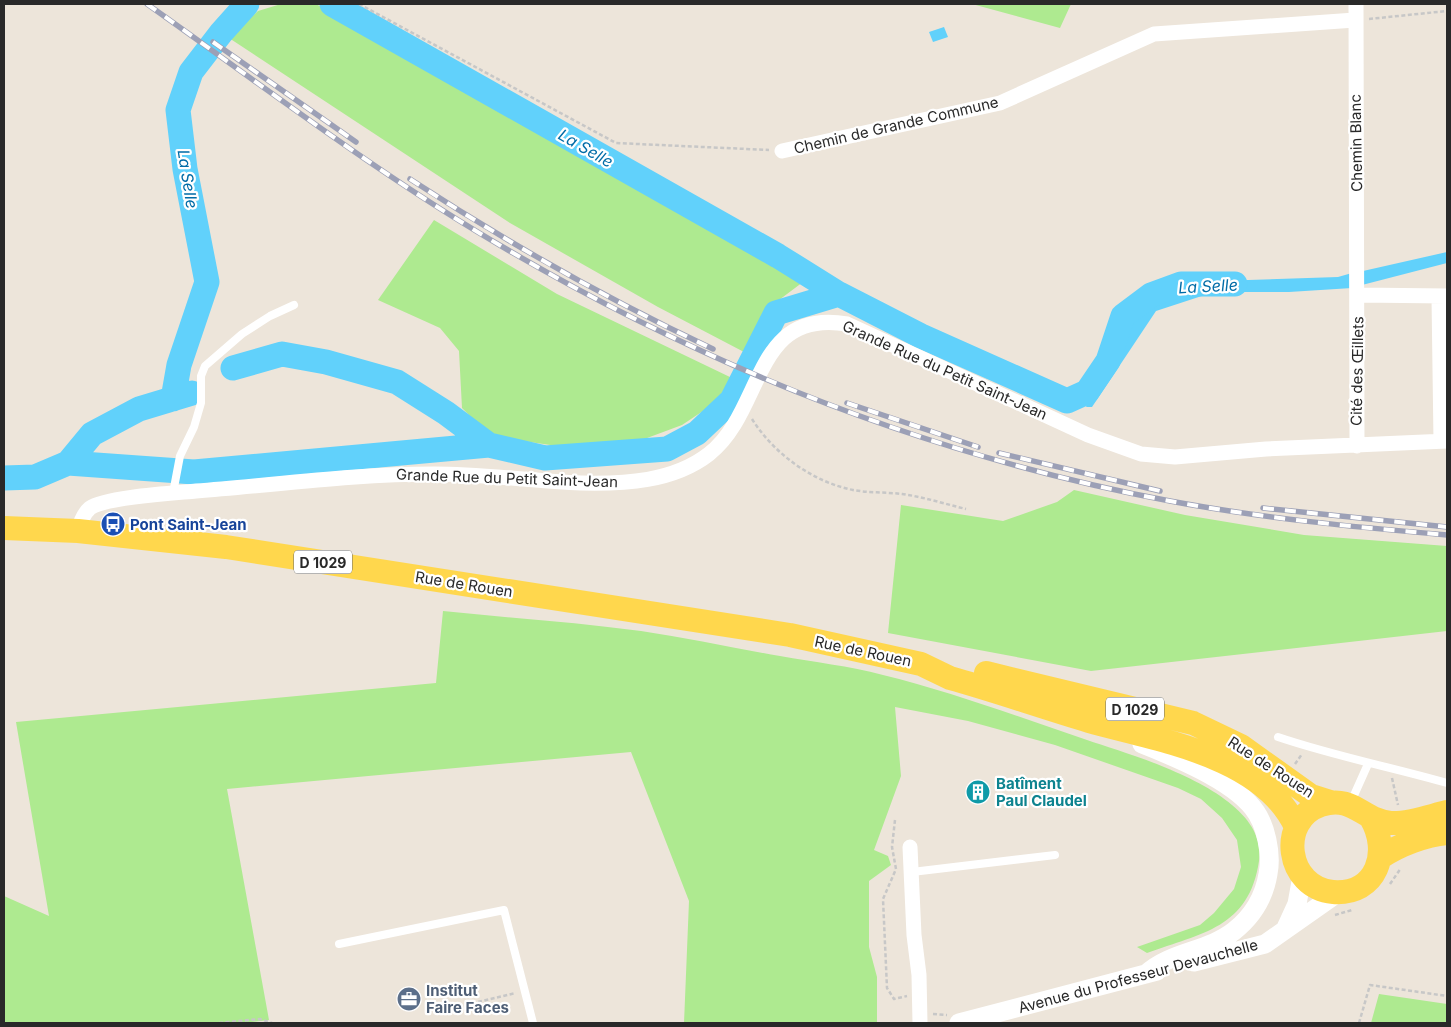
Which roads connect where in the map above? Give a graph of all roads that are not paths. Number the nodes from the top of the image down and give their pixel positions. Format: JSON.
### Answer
{"nodes":[{"id":1,"x":1356,"y":4,"type":"edge"},
{"id":2,"x":1356,"y":20,"type":"junction"},
{"id":3,"x":782,"y":151,"type":"road end"},
{"id":4,"x":1358,"y":291,"type":"junction"},
{"id":5,"x":1443,"y":297,"type":"edge"},
{"id":6,"x":294,"y":305,"type":"dead end"},
{"id":7,"x":1444,"y":441,"type":"edge"},
{"id":8,"x":1357,"y":446,"type":"junction"},
{"id":9,"x":174,"y":486,"type":"junction"},
{"id":10,"x":4,"y":528,"type":"edge"},
{"id":11,"x":78,"y":531,"type":"junction"},
{"id":12,"x":921,"y":664,"type":"junction"},
{"id":13,"x":1088,"y":720,"type":"junction"},
{"id":14,"x":1278,"y":737,"type":"dead end"},
{"id":15,"x":1368,"y":764,"type":"junction"},
{"id":16,"x":1447,"y":783,"type":"edge"},
{"id":17,"x":1340,"y":803,"type":"junction"},
{"id":18,"x":1447,"y":812,"type":"edge"},
{"id":19,"x":1371,"y":818,"type":"junction"},
{"id":20,"x":1296,"y":827,"type":"junction"},
{"id":21,"x":1447,"y":833,"type":"edge"},
{"id":22,"x":910,"y":847,"type":"dead end"},
{"id":23,"x":1055,"y":855,"type":"dead end"},
{"id":24,"x":1381,"y":857,"type":"junction"},
{"id":25,"x":912,"y":872,"type":"junction"},
{"id":26,"x":1302,"y":876,"type":"junction"},
{"id":27,"x":1339,"y":892,"type":"junction"},
{"id":28,"x":1285,"y":929,"type":"junction"},
{"id":29,"x":339,"y":944,"type":"dead end"},
{"id":30,"x":1146,"y":974,"type":"junction"},
{"id":31,"x":920,"y":1018,"type":"edge"},
{"id":32,"x":954,"y":1019,"type":"edge"},
{"id":33,"x":533,"y":1023,"type":"edge"}],
"edges":[{"from":1,"to":2,"type":"street","name":"Chemin Blanc"},
{"from":2,"to":3,"type":"street","name":"Chemin de Grande Commune"},
{"from":2,"to":4,"type":"street","name":"Chemin Blanc"},
{"from":4,"to":5,"type":"street","name":"Cité des Œillets"},
{"from":4,"to":8,"type":"street","name":"Cité des Œillets"},
{"from":5,"to":7,"type":"street"},
{"from":6,"to":9,"type":"lane"},
{"from":7,"to":8,"type":"street","name":"Grande Rue du Petit Saint-Jean"},
{"from":8,"to":9,"type":"street","name":"Grande Rue du Petit Saint-Jean"},
{"from":9,"to":11,"type":"street","name":"Grande Rue du Petit Saint-Jean"},
{"from":10,"to":11,"type":"main road","name":"Rue de Rouen","number":"D 1029"},
{"from":11,"to":12,"type":"main road","name":"Rue de Rouen","number":"D 1029"},
{"from":12,"to":13,"type":"main road","name":"Rue de Rouen","number":"D 1029"},
{"from":12,"to":17,"type":"main road","name":"Rue de Rouen","number":"D 1029"},
{"from":13,"to":20,"type":"main road","name":"Rue de Rouen","number":"D 1029"},
{"from":13,"to":30,"type":"street"},
{"from":14,"to":15,"type":"lane"},
{"from":15,"to":16,"type":"lane"},
{"from":15,"to":17,"type":"lane"},
{"from":17,"to":19,"type":"main road"},
{"from":17,"to":20,"type":"main road"},
{"from":18,"to":19,"type":"main road"},
{"from":19,"to":24,"type":"main road"},
{"from":20,"to":26,"type":"main road"},
{"from":21,"to":24,"type":"main road"},
{"from":22,"to":25,"type":"street"},
{"from":23,"to":25,"type":"lane"},
{"from":24,"to":27,"type":"main road"},
{"from":25,"to":31,"type":"street"},
{"from":26,"to":27,"type":"main road"},
{"from":26,"to":28,"type":"street"},
{"from":27,"to":28,"type":"street","name":"Avenue du Professeur Devauchelle"},
{"from":28,"to":30,"type":"street","name":"Avenue du Professeur Devauchelle"},
{"from":29,"to":33,"type":"lane"},
{"from":30,"to":32,"type":"street","name":"Avenue du Professeur Devauchelle"}]}
